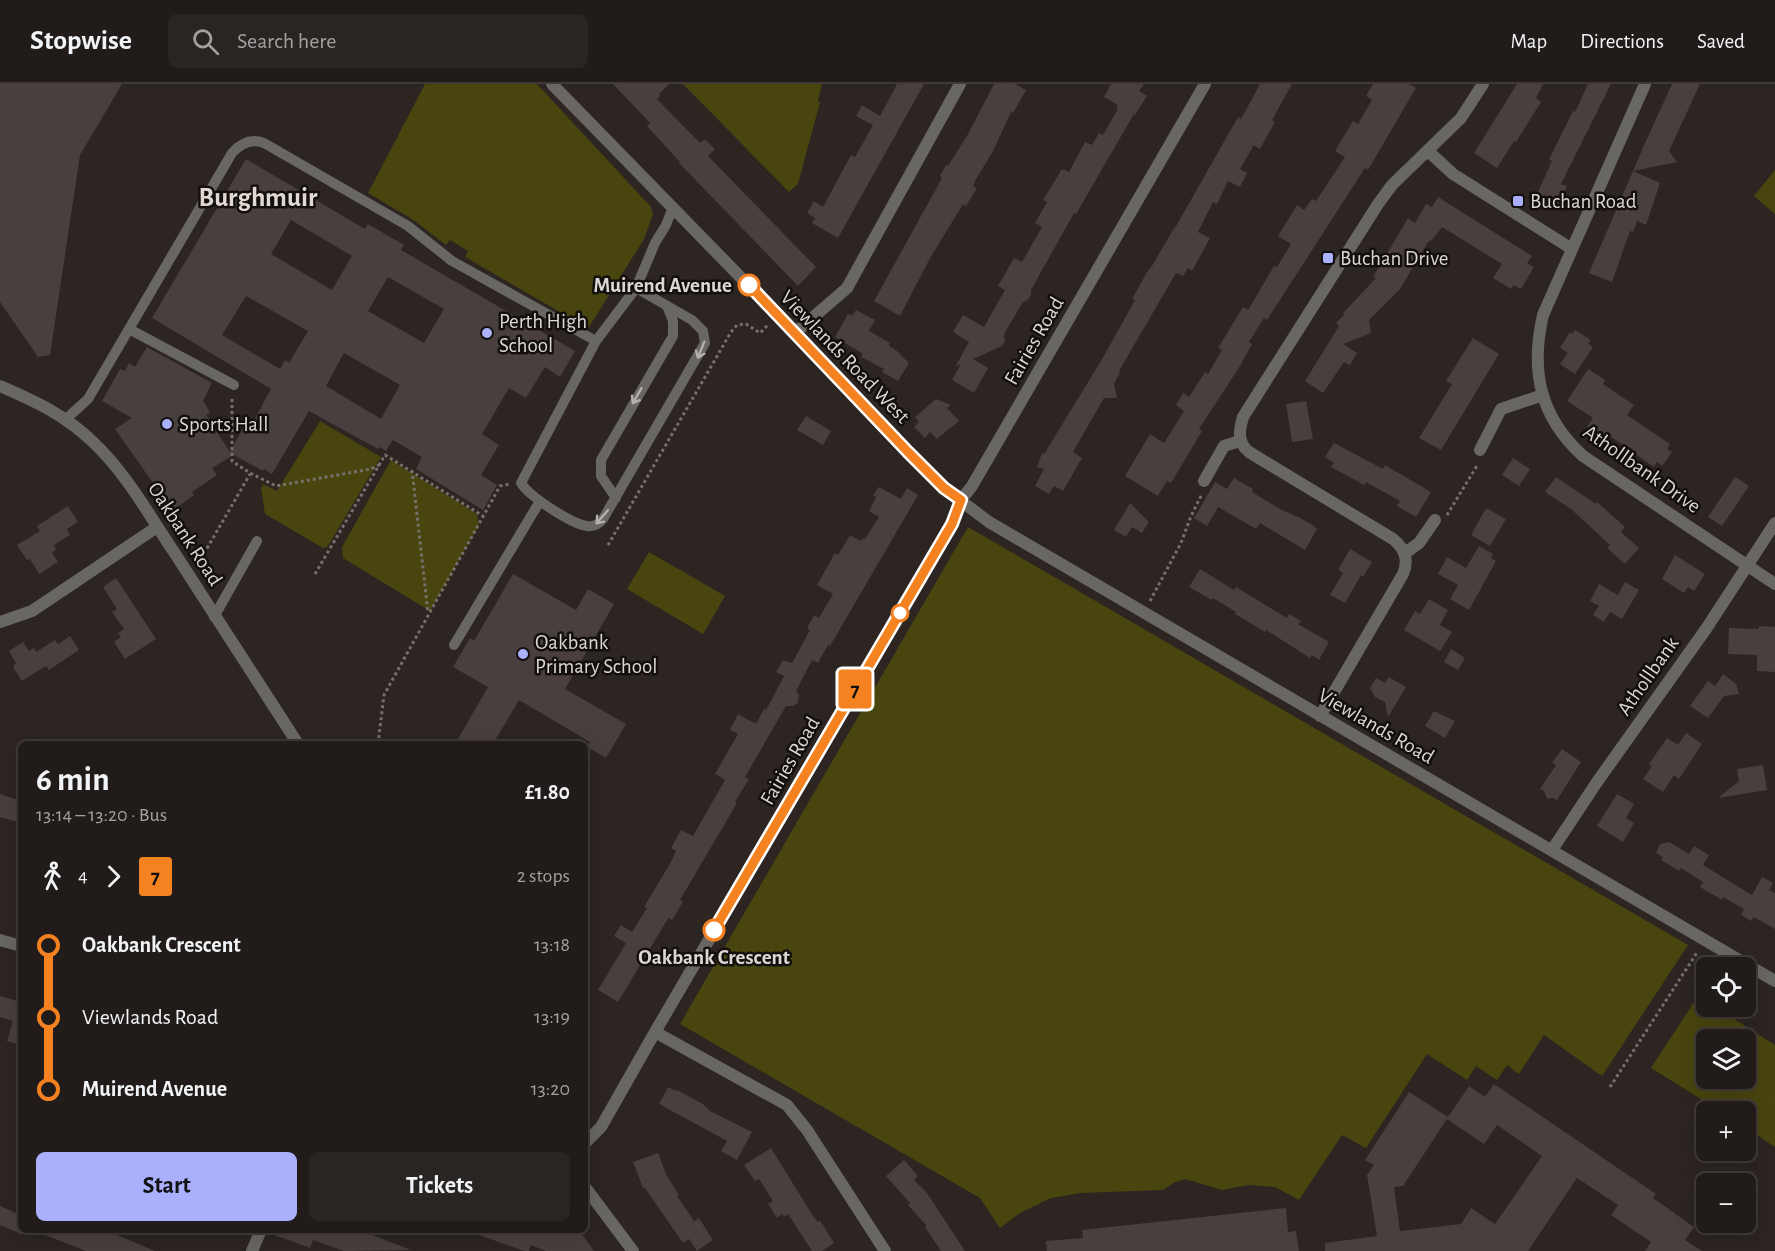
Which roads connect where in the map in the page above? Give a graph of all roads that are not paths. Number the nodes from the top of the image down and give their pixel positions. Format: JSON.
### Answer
{"nodes":[{"id":1,"x":552,"y":84,"type":"edge"},
{"id":2,"x":960,"y":84,"type":"edge"},
{"id":3,"x":1205,"y":84,"type":"edge"},
{"id":4,"x":1483,"y":84,"type":"edge"},
{"id":5,"x":1645,"y":84,"type":"edge"},
{"id":6,"x":1428,"y":152,"type":"junction"},
{"id":7,"x":673,"y":207,"type":"junction"},
{"id":8,"x":1572,"y":249,"type":"junction"},
{"id":9,"x":636,"y":288,"type":"junction"},
{"id":10,"x":667,"y":306,"type":"junction"},
{"id":11,"x":129,"y":329,"type":"junction"},
{"id":12,"x":795,"y":333,"type":"junction"},
{"id":13,"x":597,"y":341,"type":"junction"},
{"id":14,"x":234,"y":385,"type":"road end"},
{"id":15,"x":0,"y":386,"type":"edge"},
{"id":16,"x":1543,"y":395,"type":"junction"},
{"id":17,"x":66,"y":419,"type":"junction"},
{"id":18,"x":1240,"y":441,"type":"junction"},
{"id":19,"x":1480,"y":450,"type":"road end"},
{"id":20,"x":1204,"y":481,"type":"road end"},
{"id":21,"x":616,"y":498,"type":"junction"},
{"id":22,"x":961,"y":500,"type":"junction"},
{"id":23,"x":540,"y":501,"type":"junction"},
{"id":24,"x":1435,"y":520,"type":"road end"},
{"id":25,"x":1775,"y":523,"type":"edge"},
{"id":26,"x":158,"y":527,"type":"junction"},
{"id":27,"x":257,"y":541,"type":"dead end"},
{"id":28,"x":1405,"y":553,"type":"junction"},
{"id":29,"x":1748,"y":566,"type":"junction"},
{"id":30,"x":1775,"y":584,"type":"edge"},
{"id":31,"x":214,"y":616,"type":"junction"},
{"id":32,"x":0,"y":622,"type":"edge"},
{"id":33,"x":454,"y":645,"type":"dead end"},
{"id":34,"x":1320,"y":716,"type":"junction"},
{"id":35,"x":296,"y":741,"type":"edge"},
{"id":36,"x":1552,"y":850,"type":"junction"},
{"id":37,"x":0,"y":940,"type":"edge"},
{"id":38,"x":18,"y":945,"type":"edge"},
{"id":39,"x":1775,"y":981,"type":"edge"},
{"id":40,"x":655,"y":1032,"type":"junction"},
{"id":41,"x":588,"y":1140,"type":"edge"},
{"id":42,"x":588,"y":1191,"type":"edge"},
{"id":43,"x":260,"y":1233,"type":"edge"},
{"id":44,"x":252,"y":1251,"type":"edge"},
{"id":45,"x":633,"y":1251,"type":"edge"},
{"id":46,"x":885,"y":1251,"type":"edge"}],
"edges":[{"from":1,"to":7,"type":"street","name":"Viewlands Road West"},
{"from":2,"to":12,"type":"street"},
{"from":3,"to":22,"type":"street","name":"Fairies Road"},
{"from":4,"to":6,"type":"street"},
{"from":5,"to":8,"type":"street","name":"Athollbank Drive"},
{"from":6,"to":8,"type":"street"},
{"from":6,"to":18,"type":"street"},
{"from":7,"to":9,"type":"lane"},
{"from":7,"to":12,"type":"street","name":"Viewlands Road West"},
{"from":8,"to":16,"type":"street","name":"Athollbank Drive"},
{"from":9,"to":10,"type":"lane"},
{"from":9,"to":13,"type":"lane"},
{"from":10,"to":21,"type":"lane","one_way":true},
{"from":10,"to":21,"type":"lane","one_way":true},
{"from":11,"to":13,"type":"lane"},
{"from":11,"to":14,"type":"lane"},
{"from":11,"to":17,"type":"lane"},
{"from":12,"to":22,"type":"street","name":"Viewlands Road West"},
{"from":13,"to":23,"type":"lane"},
{"from":15,"to":17,"type":"street","name":"Oakbank Road"},
{"from":16,"to":19,"type":"street"},
{"from":16,"to":29,"type":"street","name":"Athollbank Drive"},
{"from":17,"to":26,"type":"street","name":"Oakbank Road"},
{"from":18,"to":20,"type":"street"},
{"from":18,"to":28,"type":"street"},
{"from":21,"to":23,"type":"lane","one_way":true},
{"from":22,"to":34,"type":"street","name":"Viewlands Road"},
{"from":22,"to":40,"type":"street","name":"Fairies Road"},
{"from":23,"to":33,"type":"lane"},
{"from":24,"to":28,"type":"street"},
{"from":25,"to":29,"type":"street","name":"Athollbank"},
{"from":26,"to":31,"type":"street","name":"Oakbank Road"},
{"from":26,"to":32,"type":"street"},
{"from":27,"to":31,"type":"lane"},
{"from":28,"to":34,"type":"street"},
{"from":29,"to":30,"type":"street","name":"Athollbank Drive"},
{"from":29,"to":36,"type":"street","name":"Athollbank"},
{"from":31,"to":35,"type":"street","name":"Oakbank Road"},
{"from":34,"to":36,"type":"street","name":"Viewlands Road"},
{"from":36,"to":39,"type":"street","name":"Viewlands Road"},
{"from":37,"to":38,"type":"street"},
{"from":40,"to":41,"type":"street","name":"Fairies Road"},
{"from":40,"to":46,"type":"street"},
{"from":42,"to":45,"type":"street"},
{"from":43,"to":44,"type":"street"}]}
